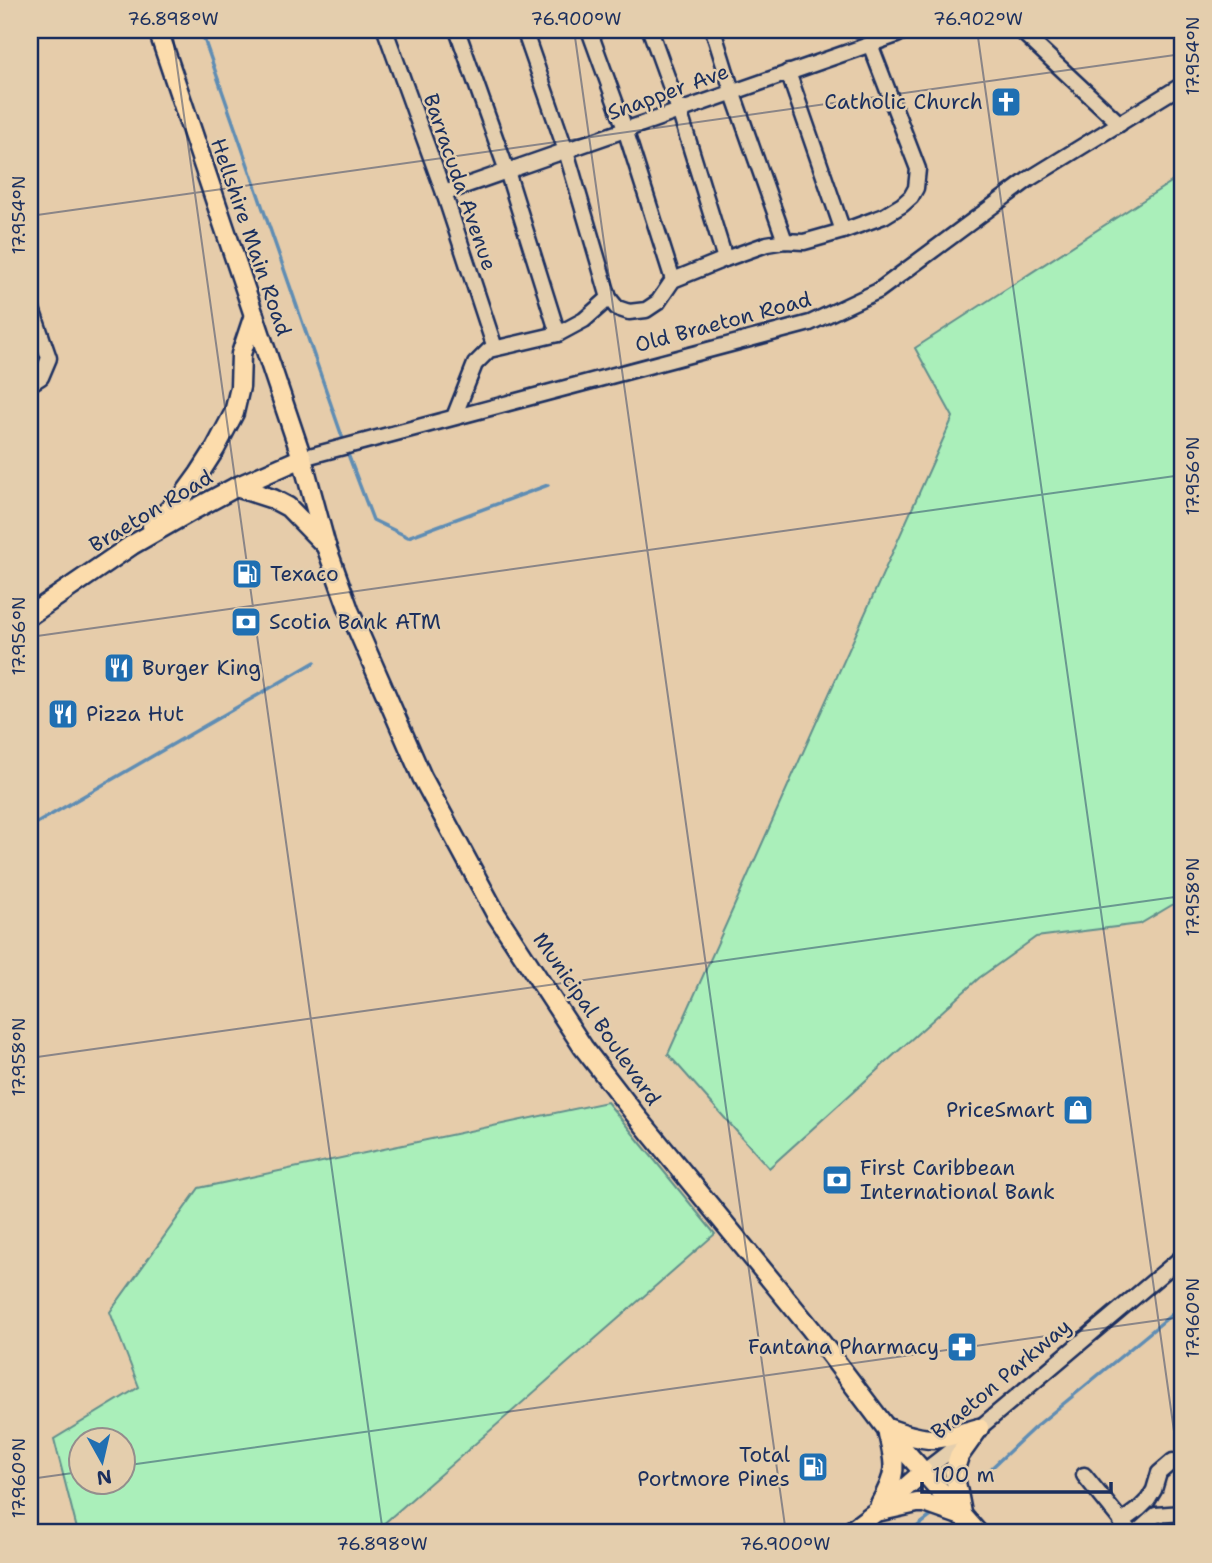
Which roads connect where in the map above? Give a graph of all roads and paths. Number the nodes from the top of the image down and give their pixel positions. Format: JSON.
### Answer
{"nodes":[{"id":1,"x":158,"y":30,"type":"edge"},
{"id":2,"x":385,"y":30,"type":"edge"},
{"id":3,"x":457,"y":30,"type":"edge"},
{"id":4,"x":524,"y":30,"type":"edge"},
{"id":5,"x":589,"y":30,"type":"edge"},
{"id":6,"x":650,"y":30,"type":"edge"},
{"id":7,"x":713,"y":30,"type":"edge"},
{"id":8,"x":906,"y":30,"type":"edge"},
{"id":9,"x":1020,"y":30,"type":"edge"},
{"id":10,"x":870,"y":44,"type":"junction"},
{"id":11,"x":788,"y":72,"type":"junction"},
{"id":12,"x":1182,"y":85,"type":"edge"},
{"id":13,"x":732,"y":91,"type":"junction"},
{"id":14,"x":679,"y":110,"type":"junction"},
{"id":15,"x":1120,"y":124,"type":"junction"},
{"id":16,"x":625,"y":129,"type":"junction"},
{"id":17,"x":566,"y":151,"type":"junction"},
{"id":18,"x":506,"y":171,"type":"junction"},
{"id":19,"x":444,"y":193,"type":"junction"},
{"id":20,"x":843,"y":231,"type":"junction"},
{"id":21,"x":785,"y":241,"type":"junction"},
{"id":22,"x":725,"y":259,"type":"junction"},
{"id":23,"x":673,"y":280,"type":"junction"},
{"id":24,"x":609,"y":298,"type":"junction"},
{"id":25,"x":30,"y":303,"type":"edge"},
{"id":26,"x":254,"y":315,"type":"junction"},
{"id":27,"x":558,"y":334,"type":"junction"},
{"id":28,"x":495,"y":348,"type":"junction"},
{"id":29,"x":30,"y":384,"type":"edge"},
{"id":30,"x":454,"y":417,"type":"junction"},
{"id":31,"x":302,"y":458,"type":"junction"},
{"id":32,"x":236,"y":487,"type":"junction"},
{"id":33,"x":132,"y":545,"type":"junction"},
{"id":34,"x":326,"y":546,"type":"junction"},
{"id":35,"x":30,"y":615,"type":"edge"},
{"id":36,"x":1182,"y":1257,"type":"edge"},
{"id":37,"x":887,"y":1428,"type":"junction"},
{"id":38,"x":979,"y":1429,"type":"junction"},
{"id":39,"x":1182,"y":1464,"type":"edge"},
{"id":40,"x":923,"y":1472,"type":"junction"},
{"id":41,"x":1084,"y":1475,"type":"dead end"},
{"id":42,"x":875,"y":1513,"type":"junction"},
{"id":43,"x":1182,"y":1513,"type":"edge"},
{"id":44,"x":962,"y":1516,"type":"junction"},
{"id":45,"x":1129,"y":1529,"type":"edge"},
{"id":46,"x":848,"y":1533,"type":"edge"},
{"id":47,"x":978,"y":1533,"type":"edge"}],
"edges":[{"from":1,"to":26,"type":"main road","name":"Hellshire Main Road"},
{"from":2,"to":19,"type":"street","name":"Barracuda Avenue"},
{"from":3,"to":18,"type":"street"},
{"from":4,"to":17,"type":"street"},
{"from":5,"to":16,"type":"street"},
{"from":6,"to":14,"type":"street"},
{"from":7,"to":13,"type":"street"},
{"from":8,"to":10,"type":"street","name":"Snapper Ave"},
{"from":9,"to":15,"type":"street"},
{"from":10,"to":11,"type":"street","name":"Snapper Ave"},
{"from":10,"to":20,"type":"street"},
{"from":11,"to":13,"type":"street","name":"Snapper Ave"},
{"from":11,"to":20,"type":"street"},
{"from":12,"to":15,"type":"street","name":"Old Braeton Road"},
{"from":13,"to":14,"type":"street","name":"Snapper Ave"},
{"from":13,"to":21,"type":"street"},
{"from":14,"to":16,"type":"street","name":"Snapper Ave"},
{"from":14,"to":22,"type":"street"},
{"from":15,"to":30,"type":"street","name":"Old Braeton Road"},
{"from":16,"to":17,"type":"street","name":"Snapper Ave"},
{"from":16,"to":23,"type":"street"},
{"from":17,"to":18,"type":"street","name":"Snapper Ave"},
{"from":17,"to":24,"type":"street"},
{"from":18,"to":19,"type":"street","name":"Snapper Ave"},
{"from":18,"to":27,"type":"street"},
{"from":19,"to":28,"type":"street","name":"Barracuda Avenue"},
{"from":20,"to":21,"type":"street"},
{"from":21,"to":22,"type":"street"},
{"from":22,"to":23,"type":"street"},
{"from":23,"to":24,"type":"street"},
{"from":24,"to":27,"type":"street"},
{"from":25,"to":29,"type":"street"},
{"from":26,"to":31,"type":"main road","name":"Hellshire Main Road"},
{"from":26,"to":33,"type":"main road"},
{"from":27,"to":28,"type":"street"},
{"from":28,"to":30,"type":"street"},
{"from":30,"to":31,"type":"street","name":"Old Braeton Road"},
{"from":31,"to":32,"type":"main road","name":"Braeton Road"},
{"from":31,"to":34,"type":"main road","name":"Municipal Boulevard"},
{"from":32,"to":33,"type":"main road","name":"Braeton Road"},
{"from":32,"to":34,"type":"main road"},
{"from":33,"to":35,"type":"main road","name":"Braeton Road"},
{"from":34,"to":37,"type":"main road","name":"Municipal Boulevard"},
{"from":36,"to":38,"type":"street","name":"Braeton Parkway"},
{"from":37,"to":38,"type":"main road"},
{"from":37,"to":40,"type":"main road","name":"Municipal Boulevard"},
{"from":37,"to":42,"type":"main road"},
{"from":38,"to":40,"type":"street","name":"Braeton Parkway"},
{"from":38,"to":44,"type":"main road"},
{"from":39,"to":45,"type":"street"},
{"from":40,"to":42,"type":"main road","name":"Braeton Parkway"},
{"from":40,"to":44,"type":"main road","name":"Municipal Boulevard"},
{"from":41,"to":45,"type":"street"},
{"from":42,"to":44,"type":"main road"},
{"from":42,"to":46,"type":"main road","name":"Braeton Parkway"},
{"from":43,"to":45,"type":"street"},
{"from":44,"to":47,"type":"main road","name":"Municipal Boulevard"}]}
